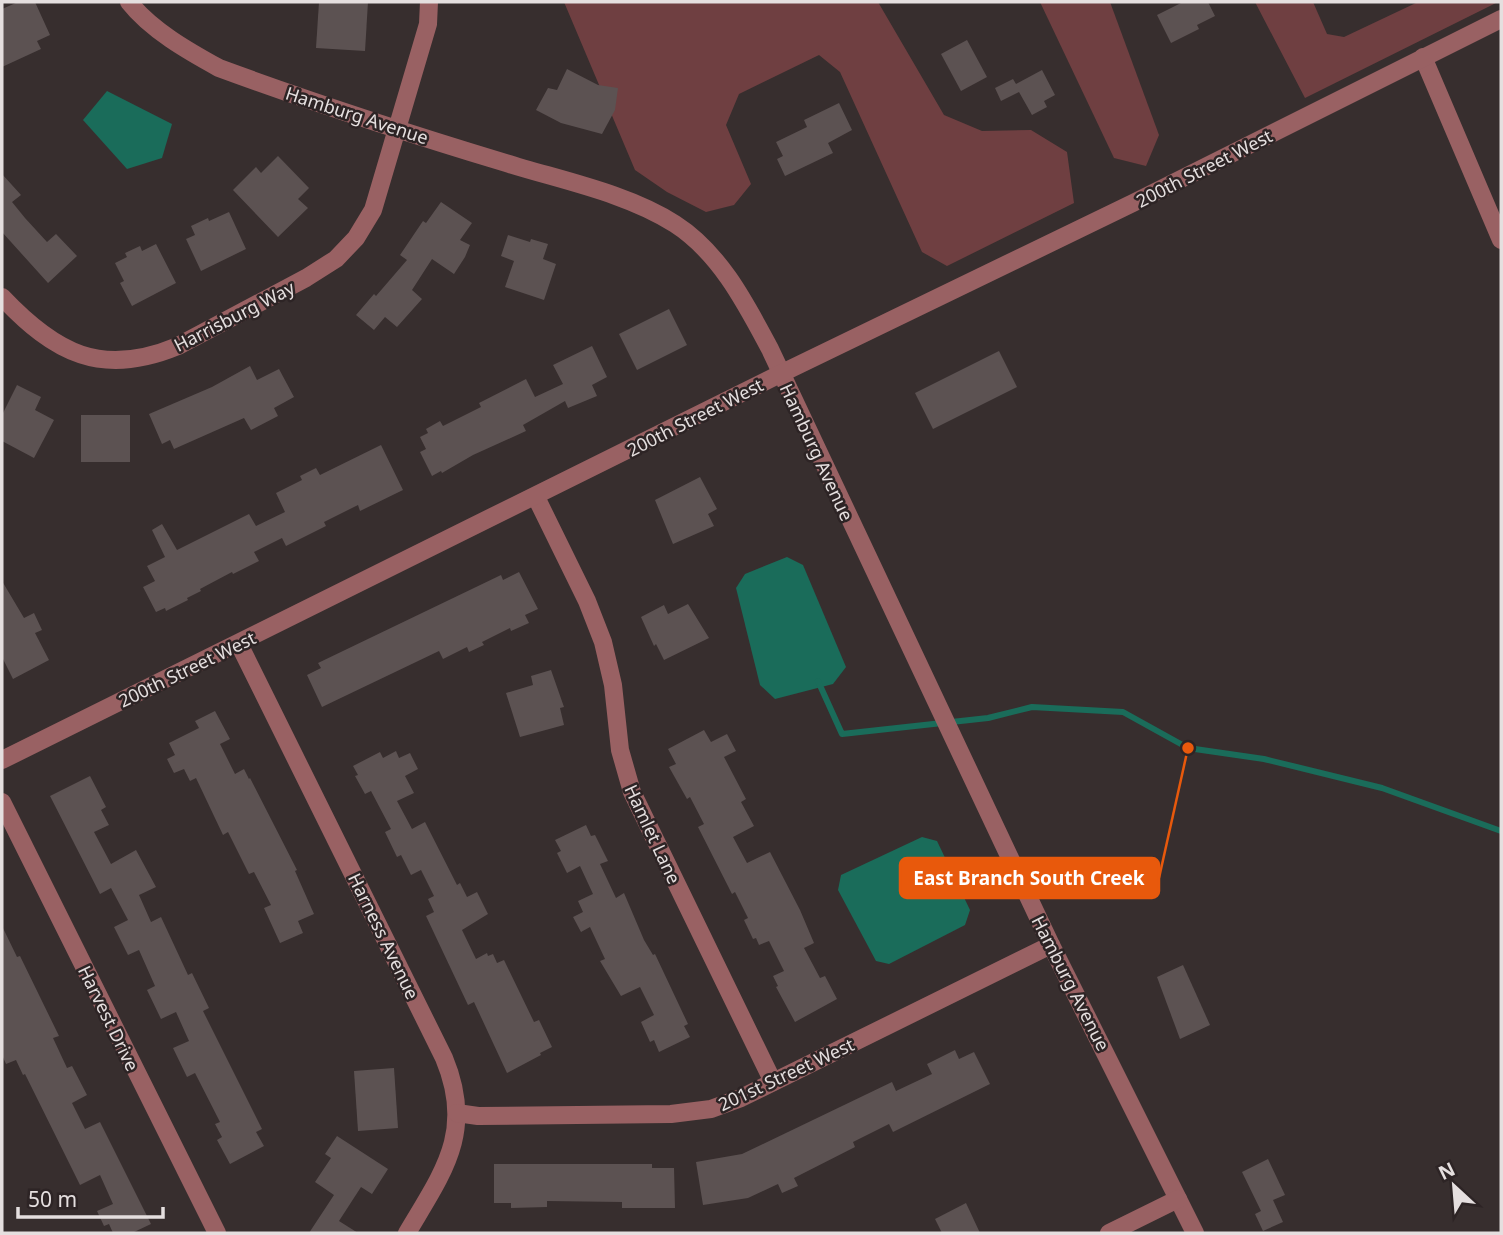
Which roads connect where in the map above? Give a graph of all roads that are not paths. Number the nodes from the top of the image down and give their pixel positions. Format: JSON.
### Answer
{"nodes":[{"id":1,"x":129,"y":2,"type":"edge"},
{"id":2,"x":429,"y":2,"type":"edge"},
{"id":3,"x":1501,"y":19,"type":"edge"},
{"id":4,"x":1423,"y":57,"type":"junction"},
{"id":5,"x":395,"y":128,"type":"junction"},
{"id":6,"x":1501,"y":240,"type":"edge"},
{"id":7,"x":2,"y":297,"type":"edge"},
{"id":8,"x":780,"y":374,"type":"junction"},
{"id":9,"x":536,"y":497,"type":"junction"},
{"id":10,"x":239,"y":644,"type":"junction"},
{"id":11,"x":2,"y":760,"type":"edge"},
{"id":12,"x":2,"y":802,"type":"edge"},
{"id":13,"x":1051,"y":946,"type":"junction"},
{"id":14,"x":773,"y":1082,"type":"junction"},
{"id":15,"x":457,"y":1113,"type":"junction"},
{"id":16,"x":1178,"y":1199,"type":"junction"},
{"id":17,"x":217,"y":1233,"type":"edge"},
{"id":18,"x":407,"y":1233,"type":"edge"},
{"id":19,"x":1109,"y":1233,"type":"edge"},
{"id":20,"x":1195,"y":1233,"type":"edge"}],
"edges":[{"from":1,"to":5,"type":"street","name":"Hamburg Avenue"},
{"from":2,"to":5,"type":"street","name":"Harrisburg Way"},
{"from":3,"to":4,"type":"street","name":"200th Street West"},
{"from":4,"to":6,"type":"street"},
{"from":4,"to":8,"type":"street","name":"200th Street West"},
{"from":5,"to":7,"type":"street","name":"Harrisburg Way"},
{"from":5,"to":8,"type":"street","name":"Hamburg Avenue"},
{"from":8,"to":9,"type":"street","name":"200th Street West"},
{"from":8,"to":13,"type":"street","name":"Hamburg Avenue"},
{"from":9,"to":10,"type":"street","name":"200th Street West"},
{"from":9,"to":14,"type":"street","name":"Hamlet Lane"},
{"from":10,"to":11,"type":"street","name":"200th Street West"},
{"from":10,"to":15,"type":"street","name":"Harness Avenue"},
{"from":12,"to":17,"type":"street","name":"Harvest Drive"},
{"from":13,"to":14,"type":"street","name":"201st Street West"},
{"from":13,"to":16,"type":"street","name":"Hamburg Avenue"},
{"from":14,"to":15,"type":"street","name":"201st Street West"},
{"from":15,"to":18,"type":"street","name":"Harness Avenue"},
{"from":16,"to":19,"type":"street"},
{"from":16,"to":20,"type":"street","name":"Hamburg Avenue"}]}
